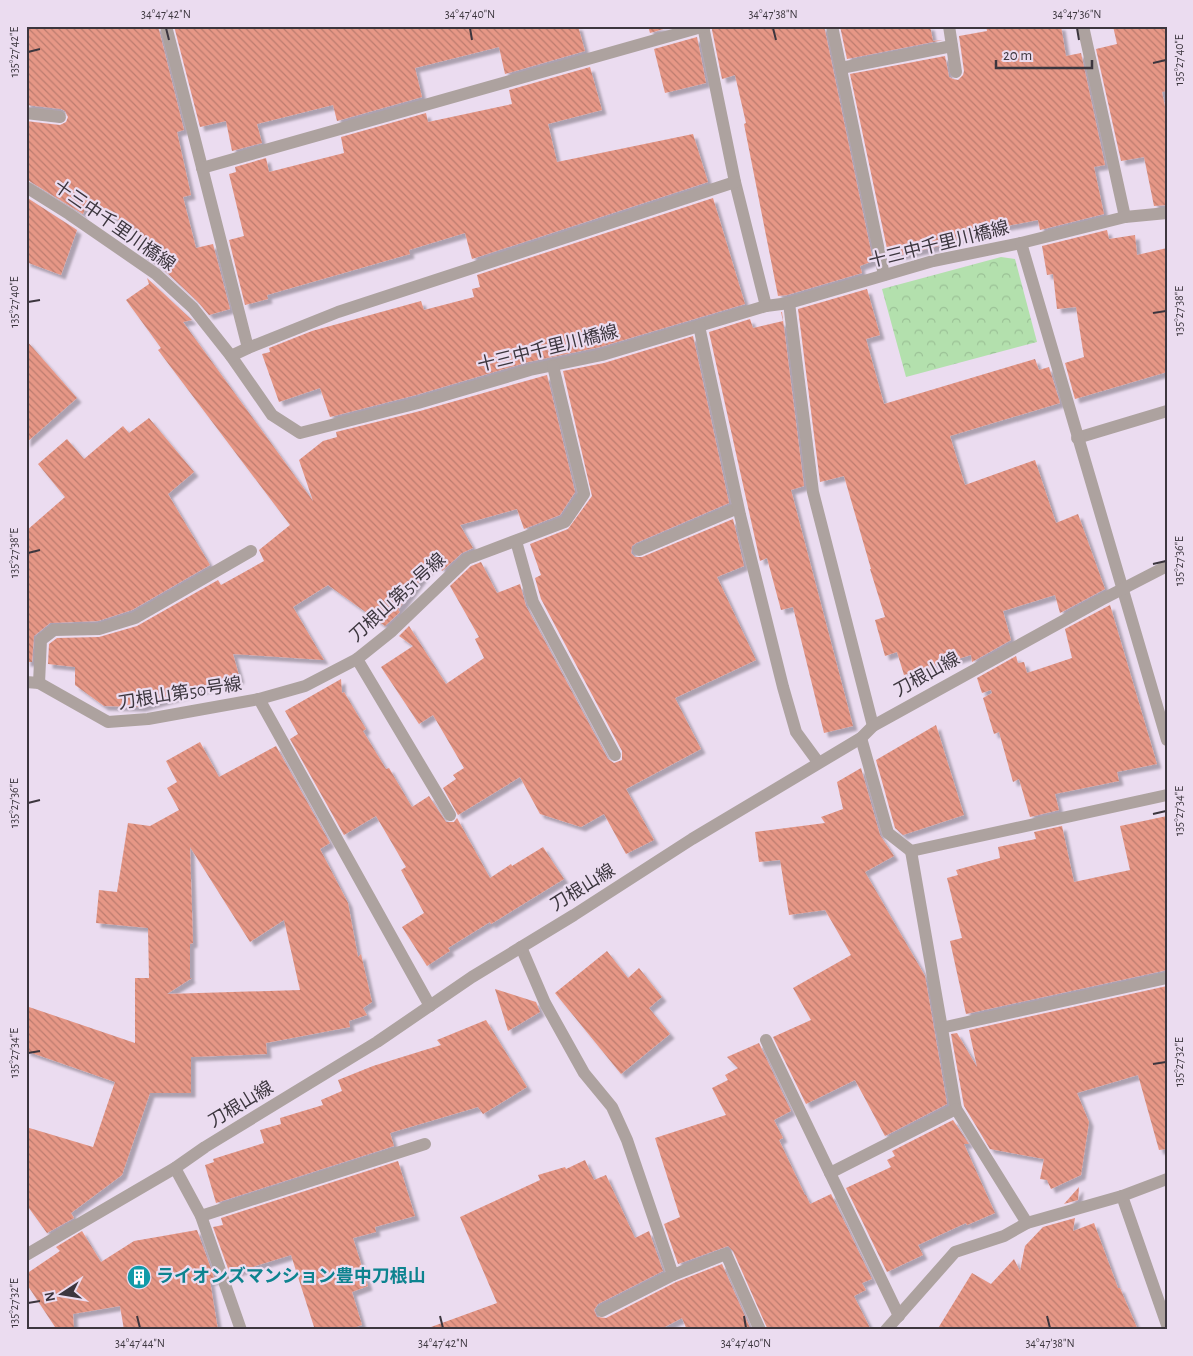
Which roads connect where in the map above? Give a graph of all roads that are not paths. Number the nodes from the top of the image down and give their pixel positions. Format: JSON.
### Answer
{"nodes":[{"id":1,"x":166,"y":26,"type":"edge"},
{"id":2,"x":704,"y":26,"type":"edge"},
{"id":3,"x":832,"y":26,"type":"edge"},
{"id":4,"x":949,"y":26,"type":"edge"},
{"id":5,"x":1083,"y":26,"type":"edge"},
{"id":6,"x":952,"y":46,"type":"junction"},
{"id":7,"x":841,"y":68,"type":"junction"},
{"id":8,"x":956,"y":72,"type":"dead end"},
{"id":9,"x":26,"y":113,"type":"edge"},
{"id":10,"x":60,"y":117,"type":"dead end"},
{"id":11,"x":202,"y":168,"type":"junction"},
{"id":12,"x":735,"y":182,"type":"junction"},
{"id":13,"x":26,"y":187,"type":"edge"},
{"id":14,"x":1167,"y":213,"type":"edge"},
{"id":15,"x":1125,"y":217,"type":"junction"},
{"id":16,"x":1021,"y":243,"type":"junction"},
{"id":17,"x":884,"y":275,"type":"junction"},
{"id":18,"x":789,"y":304,"type":"junction"},
{"id":19,"x":766,"y":306,"type":"junction"},
{"id":20,"x":699,"y":326,"type":"junction"},
{"id":21,"x":248,"y":348,"type":"junction"},
{"id":22,"x":231,"y":356,"type":"junction"},
{"id":23,"x":553,"y":366,"type":"junction"},
{"id":24,"x":1167,"y":411,"type":"edge"},
{"id":25,"x":1077,"y":438,"type":"junction"},
{"id":26,"x":738,"y":508,"type":"junction"},
{"id":27,"x":516,"y":541,"type":"junction"},
{"id":28,"x":639,"y":550,"type":"dead end"},
{"id":29,"x":251,"y":551,"type":"dead end"},
{"id":30,"x":1167,"y":566,"type":"edge"},
{"id":31,"x":1122,"y":589,"type":"junction"},
{"id":32,"x":357,"y":658,"type":"junction"},
{"id":33,"x":33,"y":683,"type":"edge"},
{"id":34,"x":260,"y":699,"type":"junction"},
{"id":35,"x":873,"y":726,"type":"junction"},
{"id":36,"x":861,"y":738,"type":"junction"},
{"id":37,"x":1167,"y":740,"type":"edge"},
{"id":38,"x":615,"y":756,"type":"dead end"},
{"id":39,"x":818,"y":762,"type":"junction"},
{"id":40,"x":1167,"y":795,"type":"edge"},
{"id":41,"x":450,"y":815,"type":"dead end"},
{"id":42,"x":911,"y":851,"type":"junction"},
{"id":43,"x":521,"y":947,"type":"junction"},
{"id":44,"x":1167,"y":978,"type":"edge"},
{"id":45,"x":430,"y":1006,"type":"junction"},
{"id":46,"x":941,"y":1028,"type":"junction"},
{"id":47,"x":766,"y":1040,"type":"dead end"},
{"id":48,"x":956,"y":1109,"type":"junction"},
{"id":49,"x":424,"y":1144,"type":"dead end"},
{"id":50,"x":175,"y":1168,"type":"junction"},
{"id":51,"x":830,"y":1173,"type":"junction"},
{"id":52,"x":1167,"y":1179,"type":"edge"},
{"id":53,"x":1122,"y":1196,"type":"junction"},
{"id":54,"x":201,"y":1216,"type":"junction"},
{"id":55,"x":1027,"y":1223,"type":"junction"},
{"id":56,"x":26,"y":1255,"type":"edge"},
{"id":57,"x":672,"y":1275,"type":"junction"},
{"id":58,"x":602,"y":1311,"type":"dead end"},
{"id":59,"x":899,"y":1316,"type":"junction"},
{"id":60,"x":1167,"y":1325,"type":"edge"},
{"id":61,"x":241,"y":1330,"type":"edge"},
{"id":62,"x":760,"y":1330,"type":"edge"},
{"id":63,"x":886,"y":1330,"type":"edge"}],
"edges":[{"from":1,"to":11,"type":"street"},
{"from":2,"to":11,"type":"street"},
{"from":2,"to":12,"type":"street"},
{"from":3,"to":7,"type":"street"},
{"from":4,"to":6,"type":"street"},
{"from":5,"to":15,"type":"street"},
{"from":6,"to":7,"type":"street"},
{"from":6,"to":8,"type":"street"},
{"from":7,"to":17,"type":"street"},
{"from":9,"to":10,"type":"street"},
{"from":11,"to":21,"type":"street"},
{"from":12,"to":19,"type":"street"},
{"from":12,"to":21,"type":"street"},
{"from":13,"to":22,"type":"street","name":"十三中千里川橋線"},
{"from":14,"to":15,"type":"street","name":"十三中千里川橋線"},
{"from":15,"to":16,"type":"street","name":"十三中千里川橋線"},
{"from":16,"to":17,"type":"street","name":"十三中千里川橋線"},
{"from":16,"to":25,"type":"street"},
{"from":17,"to":18,"type":"street","name":"十三中千里川橋線"},
{"from":18,"to":19,"type":"street","name":"十三中千里川橋線"},
{"from":18,"to":35,"type":"street"},
{"from":19,"to":20,"type":"street","name":"十三中千里川橋線"},
{"from":20,"to":23,"type":"street","name":"十三中千里川橋線"},
{"from":20,"to":26,"type":"street"},
{"from":21,"to":22,"type":"street"},
{"from":22,"to":23,"type":"street","name":"十三中千里川橋線"},
{"from":23,"to":27,"type":"street","name":"刀根山第51号線"},
{"from":24,"to":25,"type":"street"},
{"from":25,"to":31,"type":"street"},
{"from":26,"to":28,"type":"street"},
{"from":26,"to":39,"type":"street"},
{"from":27,"to":32,"type":"street","name":"刀根山第51号線"},
{"from":27,"to":38,"type":"street"},
{"from":29,"to":33,"type":"street"},
{"from":30,"to":31,"type":"street","name":"刀根山線"},
{"from":31,"to":35,"type":"street","name":"刀根山線"},
{"from":31,"to":37,"type":"street"},
{"from":32,"to":34,"type":"street","name":"刀根山第51号線"},
{"from":32,"to":41,"type":"street"},
{"from":33,"to":34,"type":"street","name":"刀根山第50号線"},
{"from":34,"to":45,"type":"street"},
{"from":35,"to":36,"type":"street","name":"刀根山線"},
{"from":36,"to":39,"type":"street","name":"刀根山線"},
{"from":36,"to":42,"type":"street"},
{"from":39,"to":43,"type":"street","name":"刀根山線"},
{"from":40,"to":42,"type":"street"},
{"from":42,"to":46,"type":"street"},
{"from":43,"to":45,"type":"street","name":"刀根山線"},
{"from":43,"to":57,"type":"street"},
{"from":44,"to":46,"type":"street"},
{"from":45,"to":50,"type":"street","name":"刀根山線"},
{"from":46,"to":48,"type":"street"},
{"from":47,"to":51,"type":"street"},
{"from":48,"to":51,"type":"street"},
{"from":48,"to":55,"type":"street"},
{"from":49,"to":54,"type":"street"},
{"from":50,"to":54,"type":"street"},
{"from":50,"to":56,"type":"street","name":"刀根山線"},
{"from":51,"to":59,"type":"street"},
{"from":52,"to":53,"type":"street"},
{"from":53,"to":55,"type":"street"},
{"from":53,"to":60,"type":"street"},
{"from":54,"to":61,"type":"street"},
{"from":55,"to":59,"type":"street"},
{"from":57,"to":58,"type":"street"},
{"from":57,"to":62,"type":"street"},
{"from":59,"to":63,"type":"street"}]}
